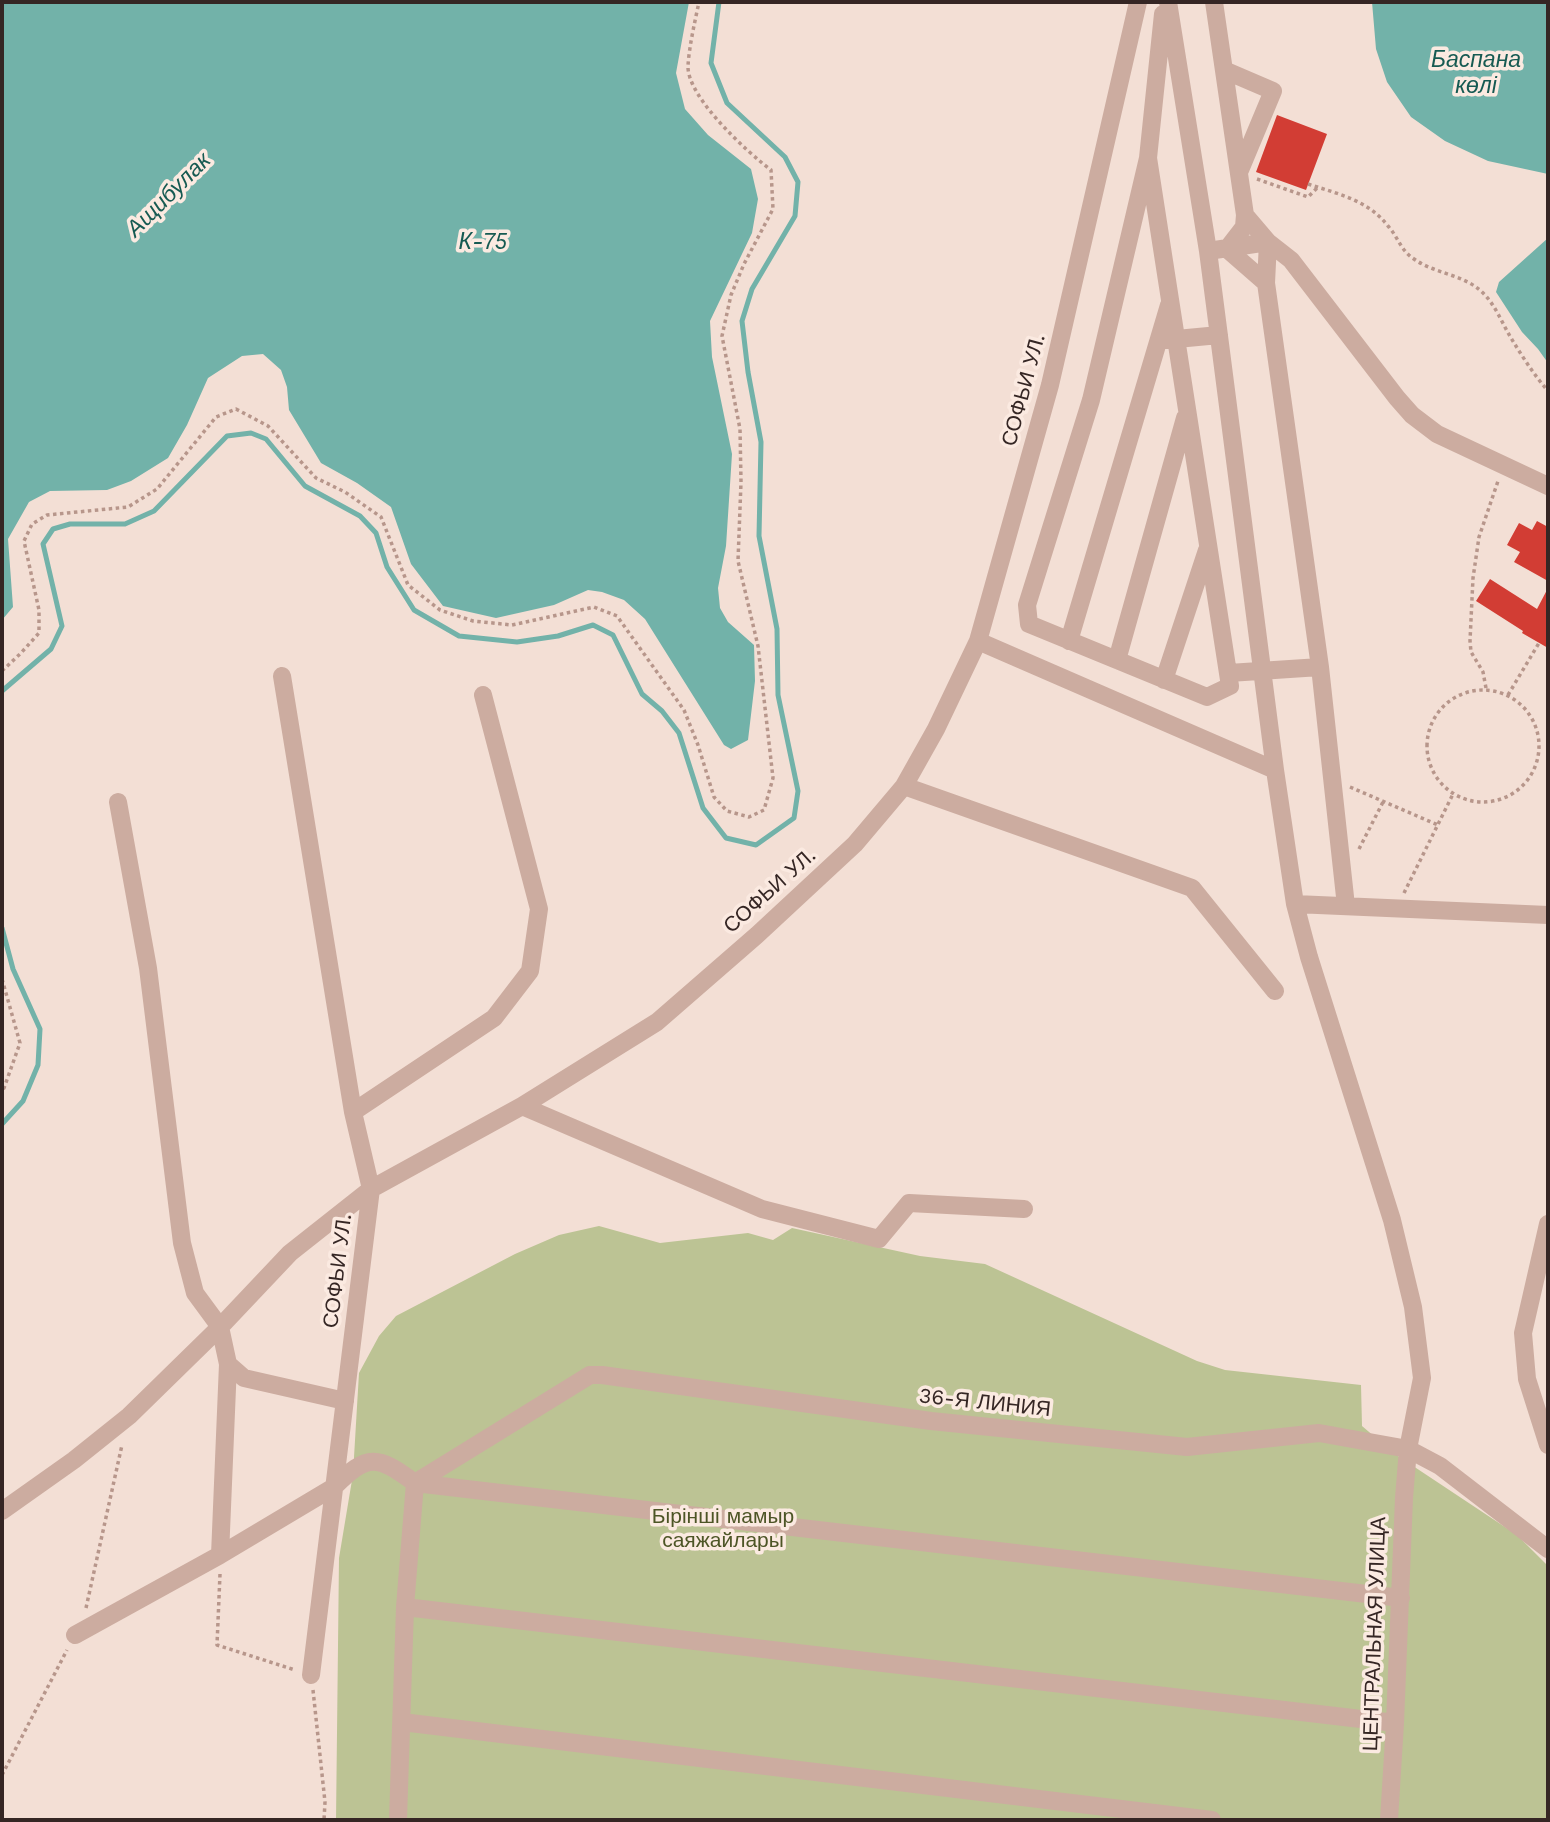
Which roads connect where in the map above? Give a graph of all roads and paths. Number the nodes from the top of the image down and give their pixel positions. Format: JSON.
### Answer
{"nodes":[{"id":1,"x":699,"y":2,"type":"edge"},
{"id":2,"x":1138,"y":2,"type":"edge"},
{"id":3,"x":1166,"y":2,"type":"edge"},
{"id":4,"x":1213,"y":2,"type":"edge"},
{"id":5,"x":1224,"y":70,"type":"junction"},
{"id":6,"x":1148,"y":158,"type":"junction"},
{"id":7,"x":1239,"y":172,"type":"junction"},
{"id":8,"x":1308,"y":184,"type":"dead end"},
{"id":9,"x":1318,"y":187,"type":"junction"},
{"id":10,"x":1245,"y":215,"type":"junction"},
{"id":11,"x":1268,"y":242,"type":"junction"},
{"id":12,"x":1227,"y":248,"type":"junction"},
{"id":13,"x":1208,"y":251,"type":"junction"},
{"id":14,"x":1266,"y":282,"type":"junction"},
{"id":15,"x":1219,"y":335,"type":"junction"},
{"id":16,"x":1167,"y":340,"type":"junction"},
{"id":17,"x":1548,"y":391,"type":"edge"},
{"id":18,"x":1188,"y":411,"type":"junction"},
{"id":19,"x":1503,"y":466,"type":"junction"},
{"id":20,"x":1548,"y":486,"type":"edge"},
{"id":21,"x":1209,"y":545,"type":"junction"},
{"id":22,"x":1069,"y":640,"type":"junction"},
{"id":23,"x":978,"y":641,"type":"junction"},
{"id":24,"x":1539,"y":643,"type":"dead end"},
{"id":25,"x":1117,"y":660,"type":"junction"},
{"id":26,"x":1320,"y":667,"type":"junction"},
{"id":27,"x":1262,"y":670,"type":"junction"},
{"id":28,"x":2,"y":671,"type":"edge"},
{"id":29,"x":1228,"y":673,"type":"junction"},
{"id":30,"x":282,"y":676,"type":"dead end"},
{"id":31,"x":1164,"y":680,"type":"junction"},
{"id":32,"x":1486,"y":688,"type":"junction"},
{"id":33,"x":482,"y":695,"type":"dead end"},
{"id":34,"x":1508,"y":695,"type":"junction"},
{"id":35,"x":1275,"y":770,"type":"junction"},
{"id":36,"x":1331,"y":779,"type":"junction"},
{"id":37,"x":904,"y":786,"type":"junction"},
{"id":38,"x":1453,"y":794,"type":"junction"},
{"id":39,"x":118,"y":802,"type":"dead end"},
{"id":40,"x":1383,"y":802,"type":"junction"},
{"id":41,"x":1438,"y":825,"type":"junction"},
{"id":42,"x":1342,"y":876,"type":"junction"},
{"id":43,"x":1295,"y":904,"type":"junction"},
{"id":44,"x":1346,"y":906,"type":"junction"},
{"id":45,"x":1396,"y":909,"type":"junction"},
{"id":46,"x":1548,"y":915,"type":"edge"},
{"id":47,"x":2,"y":979,"type":"edge"},
{"id":48,"x":1275,"y":991,"type":"dead end"},
{"id":49,"x":2,"y":1091,"type":"edge"},
{"id":50,"x":522,"y":1106,"type":"junction"},
{"id":51,"x":353,"y":1112,"type":"junction"},
{"id":52,"x":371,"y":1189,"type":"junction"},
{"id":53,"x":1024,"y":1209,"type":"dead end"},
{"id":54,"x":1548,"y":1224,"type":"edge"},
{"id":55,"x":1530,"y":1306,"type":"junction"},
{"id":56,"x":1548,"y":1309,"type":"edge"},
{"id":57,"x":220,"y":1327,"type":"junction"},
{"id":58,"x":228,"y":1364,"type":"junction"},
{"id":59,"x":345,"y":1401,"type":"junction"},
{"id":60,"x":129,"y":1416,"type":"junction"},
{"id":61,"x":1548,"y":1445,"type":"edge"},
{"id":62,"x":1408,"y":1449,"type":"junction"},
{"id":63,"x":415,"y":1483,"type":"junction"},
{"id":64,"x":334,"y":1488,"type":"junction"},
{"id":65,"x":2,"y":1511,"type":"edge"},
{"id":66,"x":1548,"y":1549,"type":"edge"},
{"id":67,"x":220,"y":1555,"type":"junction"},
{"id":68,"x":1401,"y":1598,"type":"junction"},
{"id":69,"x":405,"y":1607,"type":"junction"},
{"id":70,"x":75,"y":1635,"type":"junction"},
{"id":71,"x":311,"y":1675,"type":"junction"},
{"id":72,"x":402,"y":1721,"type":"junction"},
{"id":73,"x":1395,"y":1723,"type":"junction"},
{"id":74,"x":2,"y":1775,"type":"edge"},
{"id":75,"x":324,"y":1820,"type":"edge"},
{"id":76,"x":398,"y":1820,"type":"edge"},
{"id":77,"x":1212,"y":1820,"type":"edge"},
{"id":78,"x":1389,"y":1820,"type":"edge"}],
"edges":[{"from":1,"to":28,"type":"path"},
{"from":2,"to":23,"type":"street","name":"СОФЬИ УЛ."},
{"from":3,"to":6,"type":"street"},
{"from":3,"to":13,"type":"street","name":"ЦЕНТРАЛЬНАЯ УЛИЦА"},
{"from":4,"to":5,"type":"street"},
{"from":5,"to":7,"type":"street"},
{"from":5,"to":7,"type":"street"},
{"from":6,"to":16,"type":"street"},
{"from":6,"to":22,"type":"street"},
{"from":7,"to":9,"type":"path"},
{"from":7,"to":10,"type":"street"},
{"from":8,"to":9,"type":"path"},
{"from":9,"to":17,"type":"path"},
{"from":10,"to":11,"type":"street"},
{"from":10,"to":12,"type":"street"},
{"from":11,"to":12,"type":"street"},
{"from":11,"to":14,"type":"street"},
{"from":11,"to":19,"type":"street"},
{"from":12,"to":13,"type":"street"},
{"from":12,"to":14,"type":"street"},
{"from":13,"to":15,"type":"street","name":"ЦЕНТРАЛЬНАЯ УЛИЦА"},
{"from":14,"to":26,"type":"street"},
{"from":15,"to":16,"type":"street"},
{"from":15,"to":27,"type":"street","name":"ЦЕНТРАЛЬНАЯ УЛИЦА"},
{"from":16,"to":18,"type":"street"},
{"from":16,"to":22,"type":"street"},
{"from":18,"to":21,"type":"street"},
{"from":18,"to":25,"type":"street"},
{"from":19,"to":20,"type":"street"},
{"from":19,"to":32,"type":"path"},
{"from":21,"to":29,"type":"street"},
{"from":21,"to":31,"type":"street"},
{"from":22,"to":25,"type":"street"},
{"from":23,"to":35,"type":"street"},
{"from":23,"to":37,"type":"street","name":"СОФЬИ УЛ."},
{"from":24,"to":34,"type":"path"},
{"from":25,"to":31,"type":"street"},
{"from":26,"to":27,"type":"street"},
{"from":26,"to":36,"type":"street"},
{"from":27,"to":29,"type":"street"},
{"from":27,"to":35,"type":"street","name":"ЦЕНТРАЛЬНАЯ УЛИЦА"},
{"from":29,"to":31,"type":"street"},
{"from":30,"to":51,"type":"street"},
{"from":32,"to":34,"type":"path"},
{"from":32,"to":38,"type":"path"},
{"from":33,"to":51,"type":"street"},
{"from":34,"to":38,"type":"path"},
{"from":35,"to":43,"type":"street","name":"ЦЕНТРАЛЬНАЯ УЛИЦА"},
{"from":36,"to":40,"type":"path"},
{"from":36,"to":42,"type":"street"},
{"from":37,"to":48,"type":"street"},
{"from":37,"to":50,"type":"street","name":"СОФЬИ УЛ."},
{"from":38,"to":41,"type":"path"},
{"from":39,"to":57,"type":"street"},
{"from":40,"to":41,"type":"path"},
{"from":40,"to":42,"type":"path"},
{"from":41,"to":45,"type":"path"},
{"from":42,"to":44,"type":"street"},
{"from":43,"to":44,"type":"street"},
{"from":43,"to":62,"type":"street","name":"ЦЕНТРАЛЬНАЯ УЛИЦА"},
{"from":44,"to":45,"type":"street"},
{"from":45,"to":46,"type":"street"},
{"from":47,"to":49,"type":"path"},
{"from":50,"to":52,"type":"street","name":"СОФЬИ УЛ."},
{"from":50,"to":53,"type":"street"},
{"from":51,"to":52,"type":"street"},
{"from":52,"to":57,"type":"street"},
{"from":52,"to":59,"type":"street","name":"СОФЬИ УЛ."},
{"from":54,"to":55,"type":"street"},
{"from":55,"to":56,"type":"street"},
{"from":55,"to":61,"type":"street"},
{"from":57,"to":58,"type":"street"},
{"from":57,"to":60,"type":"street"},
{"from":58,"to":59,"type":"street"},
{"from":58,"to":67,"type":"street"},
{"from":59,"to":64,"type":"street","name":"СОФЬИ УЛ."},
{"from":60,"to":65,"type":"street"},
{"from":60,"to":70,"type":"path"},
{"from":62,"to":63,"type":"street","name":"36-Я ЛИНИЯ"},
{"from":62,"to":66,"type":"street","name":"36-Я ЛИНИЯ"},
{"from":62,"to":68,"type":"street","name":"ЦЕНТРАЛЬНАЯ УЛИЦА"},
{"from":63,"to":64,"type":"street"},
{"from":63,"to":68,"type":"street"},
{"from":63,"to":69,"type":"street"},
{"from":64,"to":67,"type":"street"},
{"from":64,"to":71,"type":"street","name":"СОФЬИ УЛ."},
{"from":67,"to":70,"type":"street"},
{"from":67,"to":71,"type":"path"},
{"from":68,"to":73,"type":"street","name":"ЦЕНТРАЛЬНАЯ УЛИЦА"},
{"from":69,"to":72,"type":"street"},
{"from":69,"to":73,"type":"street"},
{"from":70,"to":74,"type":"path"},
{"from":71,"to":75,"type":"path"},
{"from":72,"to":76,"type":"street"},
{"from":72,"to":77,"type":"street"},
{"from":73,"to":78,"type":"street","name":"ЦЕНТРАЛЬНАЯ УЛИЦА"}]}
